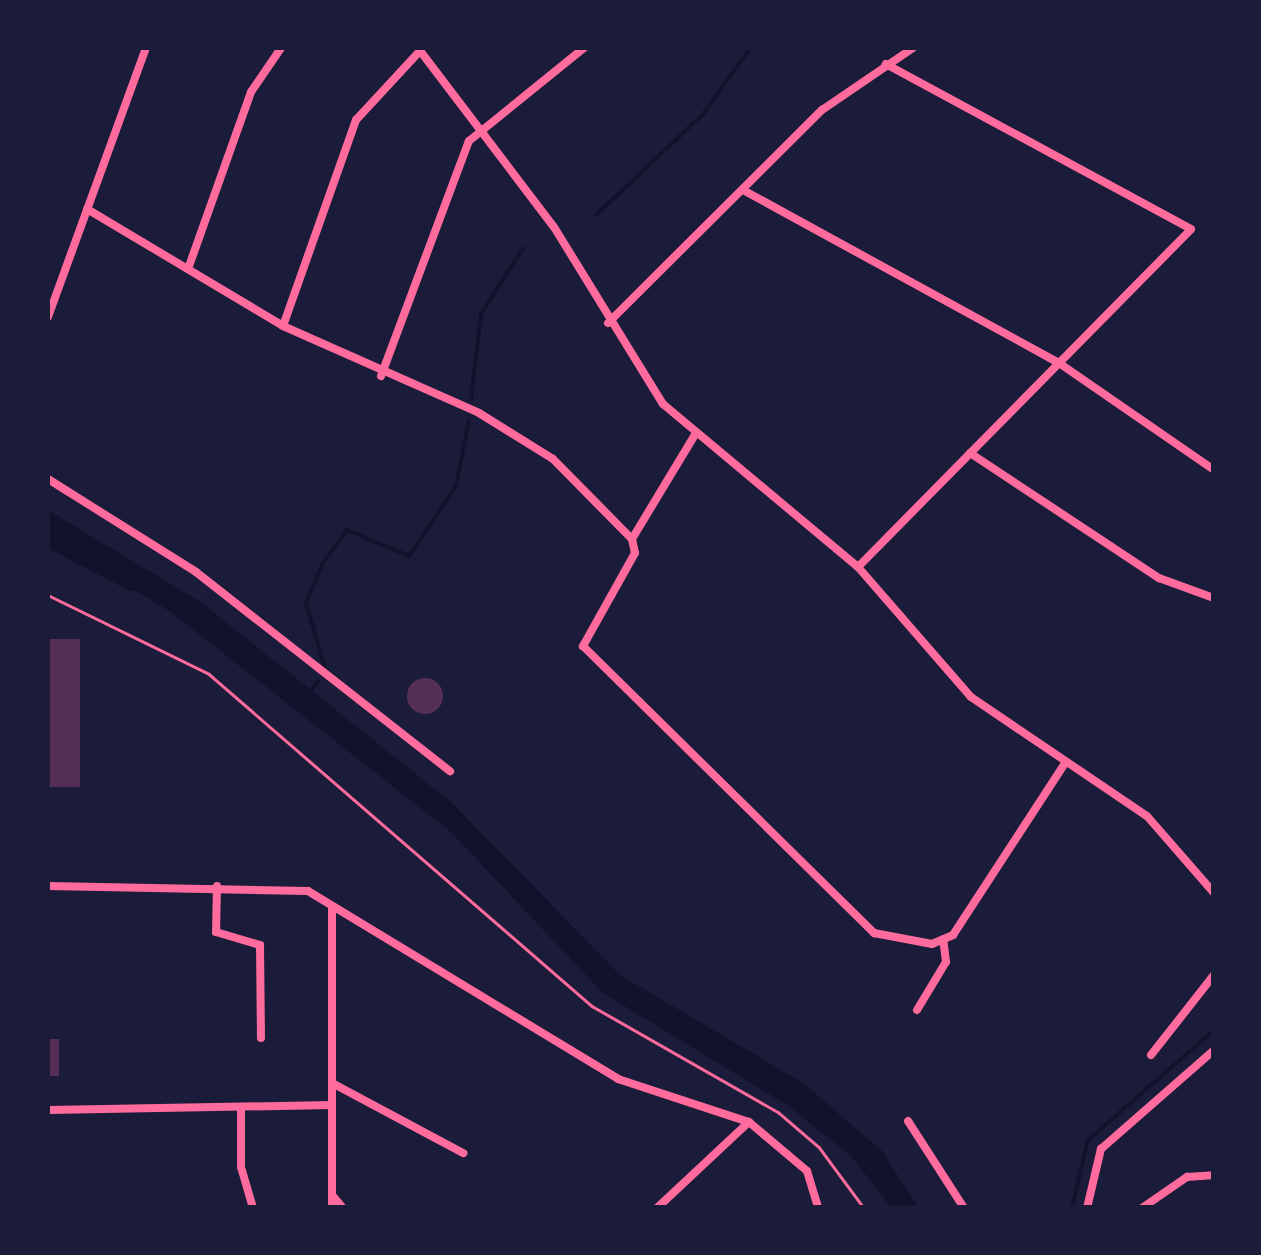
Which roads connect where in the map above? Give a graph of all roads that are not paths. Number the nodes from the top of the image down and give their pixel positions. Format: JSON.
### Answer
{"nodes":[{"id":1,"x":146,"y":48,"type":"edge"},
{"id":2,"x":281,"y":48,"type":"edge"},
{"id":3,"x":584,"y":48,"type":"edge"},
{"id":4,"x":913,"y":48,"type":"edge"},
{"id":5,"x":419,"y":49,"type":"edge"},
{"id":6,"x":886,"y":64,"type":"junction"},
{"id":7,"x":479,"y":127,"type":"junction"},
{"id":8,"x":743,"y":190,"type":"junction"},
{"id":9,"x":87,"y":209,"type":"junction"},
{"id":10,"x":188,"y":270,"type":"junction"},
{"id":11,"x":48,"y":317,"type":"edge"},
{"id":12,"x":608,"y":323,"type":"junction"},
{"id":13,"x":283,"y":326,"type":"junction"},
{"id":14,"x":1059,"y":363,"type":"junction"},
{"id":15,"x":381,"y":376,"type":"junction"},
{"id":16,"x":696,"y":434,"type":"junction"},
{"id":17,"x":970,"y":453,"type":"junction"},
{"id":18,"x":1214,"y":470,"type":"edge"},
{"id":19,"x":48,"y":479,"type":"edge"},
{"id":20,"x":632,"y":539,"type":"junction"},
{"id":21,"x":858,"y":567,"type":"junction"},
{"id":22,"x":1214,"y":598,"type":"edge"},
{"id":23,"x":1065,"y":762,"type":"junction"},
{"id":24,"x":450,"y":770,"type":"dead end"},
{"id":25,"x":48,"y":886,"type":"edge"},
{"id":26,"x":216,"y":886,"type":"junction"},
{"id":27,"x":1214,"y":893,"type":"edge"},
{"id":28,"x":332,"y":906,"type":"junction"},
{"id":29,"x":348,"y":915,"type":"junction"},
{"id":30,"x":332,"y":922,"type":"junction"},
{"id":31,"x":944,"y":938,"type":"junction"},
{"id":32,"x":1214,"y":975,"type":"edge"},
{"id":33,"x":917,"y":1010,"type":"dead end"},
{"id":34,"x":261,"y":1038,"type":"dead end"},
{"id":35,"x":1214,"y":1050,"type":"edge"},
{"id":36,"x":1152,"y":1055,"type":"dead end"},
{"id":37,"x":332,"y":1083,"type":"junction"},
{"id":38,"x":332,"y":1106,"type":"junction"},
{"id":39,"x":241,"y":1107,"type":"junction"},
{"id":40,"x":48,"y":1110,"type":"edge"},
{"id":41,"x":908,"y":1121,"type":"dead end"},
{"id":42,"x":749,"y":1122,"type":"junction"},
{"id":43,"x":463,"y":1153,"type":"dead end"},
{"id":44,"x":1214,"y":1175,"type":"edge"},
{"id":45,"x":332,"y":1195,"type":"junction"},
{"id":46,"x":254,"y":1208,"type":"edge"},
{"id":47,"x":332,"y":1208,"type":"edge"},
{"id":48,"x":343,"y":1208,"type":"edge"},
{"id":49,"x":657,"y":1208,"type":"edge"},
{"id":50,"x":818,"y":1208,"type":"edge"},
{"id":51,"x":964,"y":1208,"type":"edge"},
{"id":52,"x":1087,"y":1208,"type":"edge"},
{"id":53,"x":1142,"y":1208,"type":"edge"}],
"edges":[{"from":1,"to":9,"type":"street"},
{"from":2,"to":10,"type":"street"},
{"from":3,"to":7,"type":"street"},
{"from":4,"to":6,"type":"street"},
{"from":5,"to":7,"type":"street"},
{"from":5,"to":13,"type":"street"},
{"from":6,"to":8,"type":"street"},
{"from":6,"to":14,"type":"street"},
{"from":7,"to":12,"type":"street"},
{"from":7,"to":15,"type":"street"},
{"from":8,"to":12,"type":"street"},
{"from":8,"to":14,"type":"street"},
{"from":9,"to":10,"type":"street"},
{"from":9,"to":11,"type":"street"},
{"from":10,"to":13,"type":"street"},
{"from":12,"to":16,"type":"street"},
{"from":13,"to":15,"type":"street"},
{"from":14,"to":17,"type":"street"},
{"from":14,"to":18,"type":"street"},
{"from":15,"to":20,"type":"street"},
{"from":16,"to":20,"type":"street"},
{"from":16,"to":21,"type":"street"},
{"from":17,"to":21,"type":"street"},
{"from":17,"to":22,"type":"street"},
{"from":19,"to":24,"type":"street"},
{"from":20,"to":31,"type":"street"},
{"from":21,"to":23,"type":"street"},
{"from":23,"to":27,"type":"street"},
{"from":23,"to":31,"type":"street"},
{"from":25,"to":26,"type":"street"},
{"from":26,"to":28,"type":"street"},
{"from":26,"to":34,"type":"street"},
{"from":28,"to":29,"type":"street"},
{"from":28,"to":30,"type":"street"},
{"from":29,"to":30,"type":"street"},
{"from":29,"to":42,"type":"street"},
{"from":30,"to":37,"type":"street"},
{"from":31,"to":33,"type":"street"},
{"from":32,"to":36,"type":"street"},
{"from":35,"to":52,"type":"street"},
{"from":37,"to":38,"type":"street"},
{"from":37,"to":43,"type":"street"},
{"from":38,"to":39,"type":"street"},
{"from":38,"to":45,"type":"street"},
{"from":39,"to":40,"type":"street"},
{"from":39,"to":46,"type":"street"},
{"from":41,"to":51,"type":"street"},
{"from":42,"to":49,"type":"street"},
{"from":42,"to":50,"type":"street"},
{"from":44,"to":53,"type":"street"},
{"from":45,"to":47,"type":"street"},
{"from":45,"to":48,"type":"street"}]}
